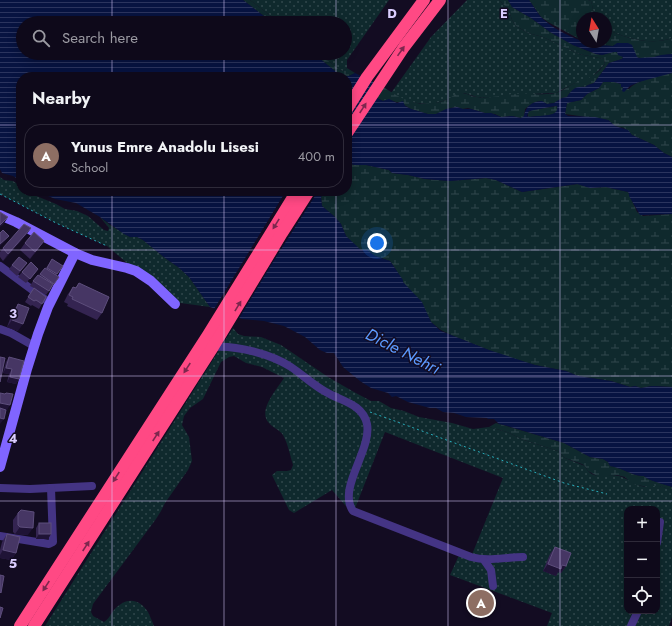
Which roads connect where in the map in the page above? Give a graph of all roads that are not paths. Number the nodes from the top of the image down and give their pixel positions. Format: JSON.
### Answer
{"nodes":[{"id":1,"x":424,"y":0,"type":"edge"},
{"id":2,"x":440,"y":0,"type":"edge"},
{"id":3,"x":352,"y":101,"type":"edge"},
{"id":4,"x":352,"y":125,"type":"edge"},
{"id":5,"x":294,"y":196,"type":"edge"},
{"id":6,"x":306,"y":196,"type":"edge"},
{"id":7,"x":0,"y":215,"type":"edge"},
{"id":8,"x":74,"y":253,"type":"junction"},
{"id":9,"x":0,"y":266,"type":"edge"},
{"id":10,"x":50,"y":303,"type":"junction"},
{"id":11,"x":175,"y":304,"type":"dead end"},
{"id":12,"x":0,"y":329,"type":"edge"},
{"id":13,"x":213,"y":341,"type":"junction"},
{"id":14,"x":34,"y":346,"type":"junction"},
{"id":15,"x":0,"y":467,"type":"edge"},
{"id":16,"x":92,"y":486,"type":"dead end"},
{"id":17,"x":0,"y":488,"type":"edge"},
{"id":18,"x":51,"y":488,"type":"junction"},
{"id":19,"x":0,"y":536,"type":"edge"},
{"id":20,"x":523,"y":557,"type":"dead end"},
{"id":21,"x":484,"y":560,"type":"junction"},
{"id":22,"x":493,"y":586,"type":"dead end"},
{"id":23,"x":637,"y":614,"type":"edge"},
{"id":24,"x":20,"y":626,"type":"edge"},
{"id":25,"x":34,"y":626,"type":"edge"},
{"id":26,"x":631,"y":626,"type":"edge"}],
"edges":[{"from":1,"to":3,"type":"highway"},
{"from":4,"to":2,"type":"highway","one_way":true},
{"from":5,"to":13,"type":"highway","one_way":true},
{"from":13,"to":6,"type":"highway","one_way":true},
{"from":7,"to":8,"type":"street"},
{"from":8,"to":10,"type":"street"},
{"from":8,"to":11,"type":"street"},
{"from":9,"to":10,"type":"street"},
{"from":10,"to":14,"type":"street"},
{"from":12,"to":14,"type":"street"},
{"from":13,"to":21,"type":"street"},
{"from":13,"to":24,"type":"highway","one_way":true},
{"from":25,"to":13,"type":"highway","one_way":true},
{"from":14,"to":15,"type":"street"},
{"from":16,"to":18,"type":"street"},
{"from":17,"to":18,"type":"street"},
{"from":18,"to":19,"type":"street"},
{"from":20,"to":21,"type":"street"},
{"from":21,"to":22,"type":"street"},
{"from":23,"to":26,"type":"street"}]}
